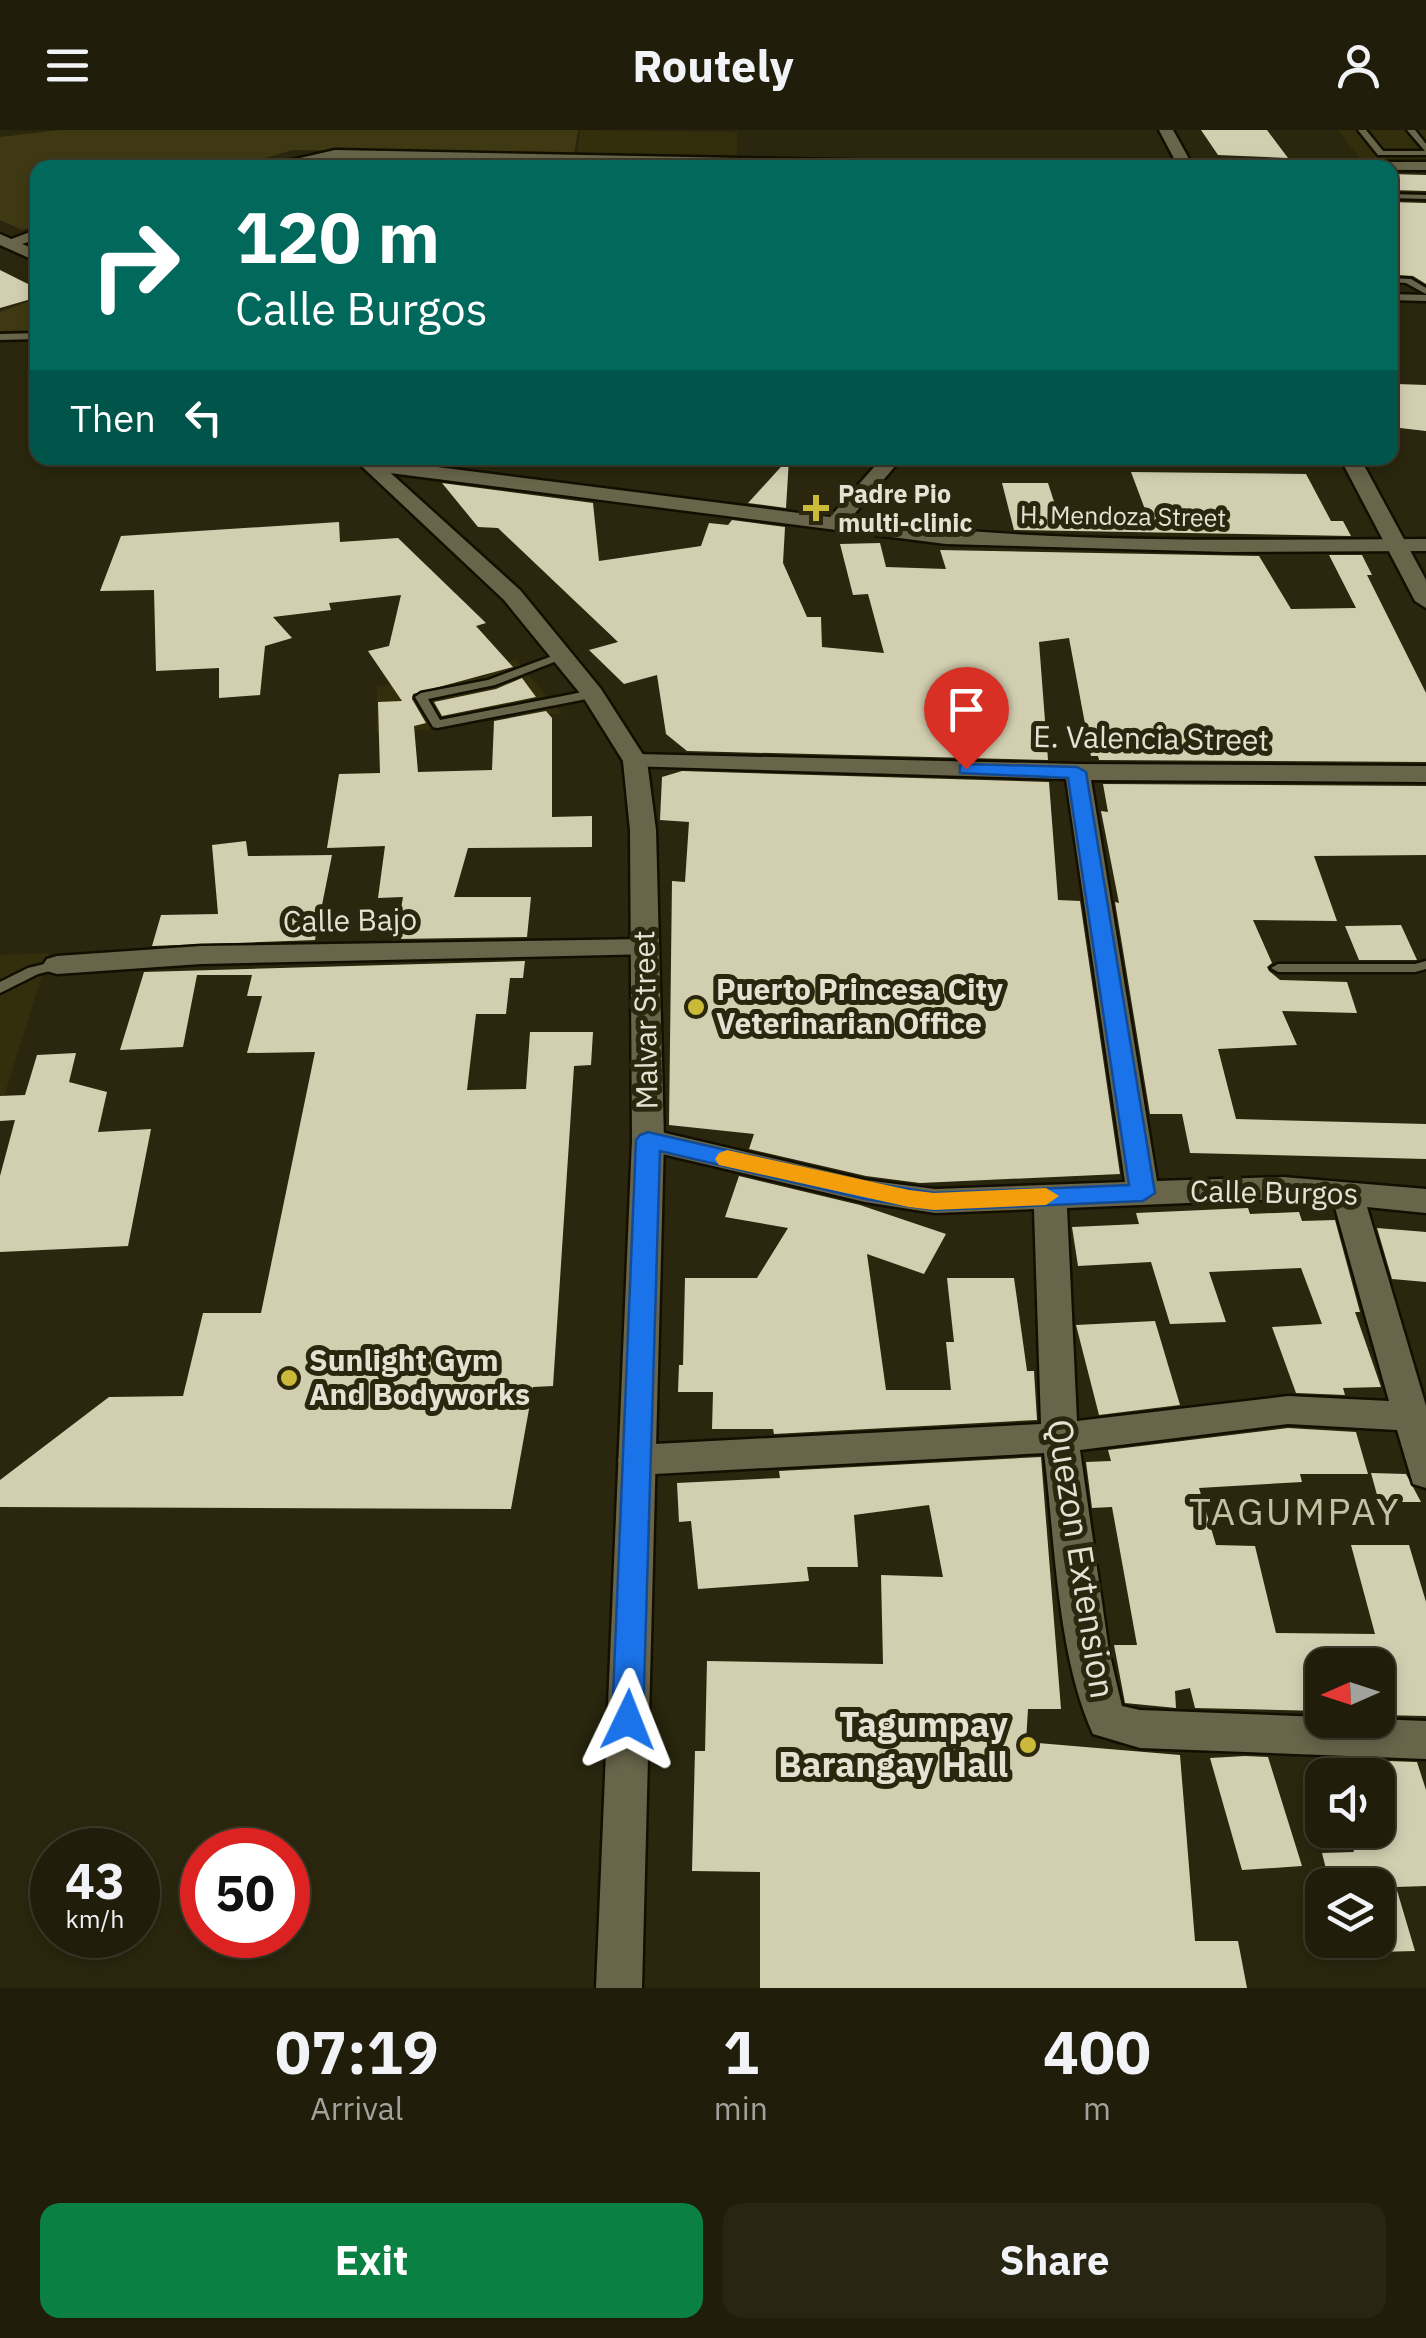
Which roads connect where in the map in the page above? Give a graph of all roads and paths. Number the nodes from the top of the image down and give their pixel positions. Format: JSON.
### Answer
{"nodes":[{"id":1,"x":1166,"y":130,"type":"edge"},
{"id":2,"x":1362,"y":130,"type":"edge"},
{"id":3,"x":1410,"y":130,"type":"edge"},
{"id":4,"x":1426,"y":151,"type":"edge"},
{"id":5,"x":1381,"y":153,"type":"junction"},
{"id":6,"x":341,"y":154,"type":"junction"},
{"id":7,"x":296,"y":160,"type":"edge"},
{"id":8,"x":336,"y":160,"type":"edge"},
{"id":9,"x":637,"y":160,"type":"edge"},
{"id":10,"x":1183,"y":160,"type":"edge"},
{"id":11,"x":1389,"y":160,"type":"edge"},
{"id":12,"x":1398,"y":166,"type":"edge"},
{"id":13,"x":1426,"y":166,"type":"edge"},
{"id":14,"x":1398,"y":196,"type":"edge"},
{"id":15,"x":1426,"y":197,"type":"edge"},
{"id":16,"x":30,"y":236,"type":"edge"},
{"id":17,"x":3,"y":242,"type":"edge"},
{"id":18,"x":30,"y":254,"type":"edge"},
{"id":19,"x":1398,"y":280,"type":"edge"},
{"id":20,"x":1408,"y":281,"type":"junction"},
{"id":21,"x":1426,"y":281,"type":"edge"},
{"id":22,"x":1426,"y":294,"type":"edge"},
{"id":23,"x":1398,"y":296,"type":"edge"},
{"id":24,"x":0,"y":336,"type":"edge"},
{"id":25,"x":30,"y":337,"type":"edge"},
{"id":26,"x":373,"y":465,"type":"edge"},
{"id":27,"x":398,"y":465,"type":"edge"},
{"id":28,"x":886,"y":465,"type":"edge"},
{"id":29,"x":1354,"y":465,"type":"edge"},
{"id":30,"x":833,"y":526,"type":"junction"},
{"id":31,"x":1396,"y":545,"type":"junction"},
{"id":32,"x":1426,"y":546,"type":"edge"},
{"id":33,"x":1426,"y":601,"type":"edge"},
{"id":34,"x":563,"y":654,"type":"junction"},
{"id":35,"x":593,"y":694,"type":"junction"},
{"id":36,"x":634,"y":761,"type":"junction"},
{"id":37,"x":1077,"y":772,"type":"junction"},
{"id":38,"x":1426,"y":774,"type":"edge"},
{"id":39,"x":645,"y":948,"type":"junction"},
{"id":40,"x":1426,"y":964,"type":"edge"},
{"id":41,"x":56,"y":965,"type":"joint"},
{"id":42,"x":1278,"y":968,"type":"dead end"},
{"id":43,"x":0,"y":988,"type":"edge"},
{"id":44,"x":648,"y":1140,"type":"junction"},
{"id":45,"x":1143,"y":1193,"type":"junction"},
{"id":46,"x":1347,"y":1193,"type":"junction"},
{"id":47,"x":1050,"y":1196,"type":"junction"},
{"id":48,"x":1426,"y":1201,"type":"edge"},
{"id":49,"x":1412,"y":1416,"type":"junction"},
{"id":50,"x":1060,"y":1438,"type":"junction"},
{"id":51,"x":636,"y":1460,"type":"junction"},
{"id":52,"x":1426,"y":1473,"type":"edge"},
{"id":53,"x":1426,"y":1740,"type":"edge"},
{"id":54,"x":619,"y":1988,"type":"edge"}],
"edges":[{"from":1,"to":10,"type":"street"},
{"from":2,"to":5,"type":"lane"},
{"from":3,"to":4,"type":"lane"},
{"from":4,"to":5,"type":"lane"},
{"from":5,"to":11,"type":"lane"},
{"from":6,"to":7,"type":"street"},
{"from":6,"to":8,"type":"lane"},
{"from":6,"to":9,"type":"street"},
{"from":12,"to":13,"type":"street"},
{"from":14,"to":15,"type":"lane"},
{"from":16,"to":17,"type":"street"},
{"from":17,"to":18,"type":"street"},
{"from":19,"to":20,"type":"lane"},
{"from":20,"to":21,"type":"lane"},
{"from":20,"to":22,"type":"lane"},
{"from":22,"to":23,"type":"lane"},
{"from":24,"to":25,"type":"lane"},
{"from":26,"to":34,"type":"street","name":"Malvar Street"},
{"from":27,"to":30,"type":"street","name":"H. Mendoza Street"},
{"from":28,"to":30,"type":"street"},
{"from":29,"to":31,"type":"street"},
{"from":30,"to":31,"type":"street","name":"H. Mendoza Street"},
{"from":31,"to":32,"type":"street","name":"H. Mendoza Street"},
{"from":31,"to":33,"type":"street"},
{"from":34,"to":35,"type":"street","name":"Malvar Street"},
{"from":34,"to":35,"type":"lane"},
{"from":35,"to":36,"type":"street","name":"Malvar Street"},
{"from":36,"to":37,"type":"street","name":"E. Valencia Street"},
{"from":36,"to":39,"type":"street","name":"Malvar Street"},
{"from":37,"to":38,"type":"street","name":"E. Valencia Street"},
{"from":37,"to":45,"type":"street"},
{"from":39,"to":41,"type":"street","name":"Calle Bajo"},
{"from":39,"to":44,"type":"street","name":"Malvar Street"},
{"from":40,"to":42,"type":"lane"},
{"from":41,"to":43,"type":"lane"},
{"from":44,"to":47,"type":"street","name":"Calle Burgos"},
{"from":44,"to":51,"type":"street","name":"Malvar Street"},
{"from":45,"to":46,"type":"street","name":"Calle Burgos"},
{"from":45,"to":47,"type":"street","name":"Calle Burgos"},
{"from":46,"to":48,"type":"street","name":"Calle Burgos"},
{"from":46,"to":49,"type":"street"},
{"from":47,"to":50,"type":"street","name":"Quezon Extension"},
{"from":49,"to":50,"type":"street"},
{"from":49,"to":52,"type":"street"},
{"from":50,"to":51,"type":"street"},
{"from":50,"to":53,"type":"street","name":"Quezon Extension"},
{"from":51,"to":54,"type":"street","name":"Malvar Street"}]}
